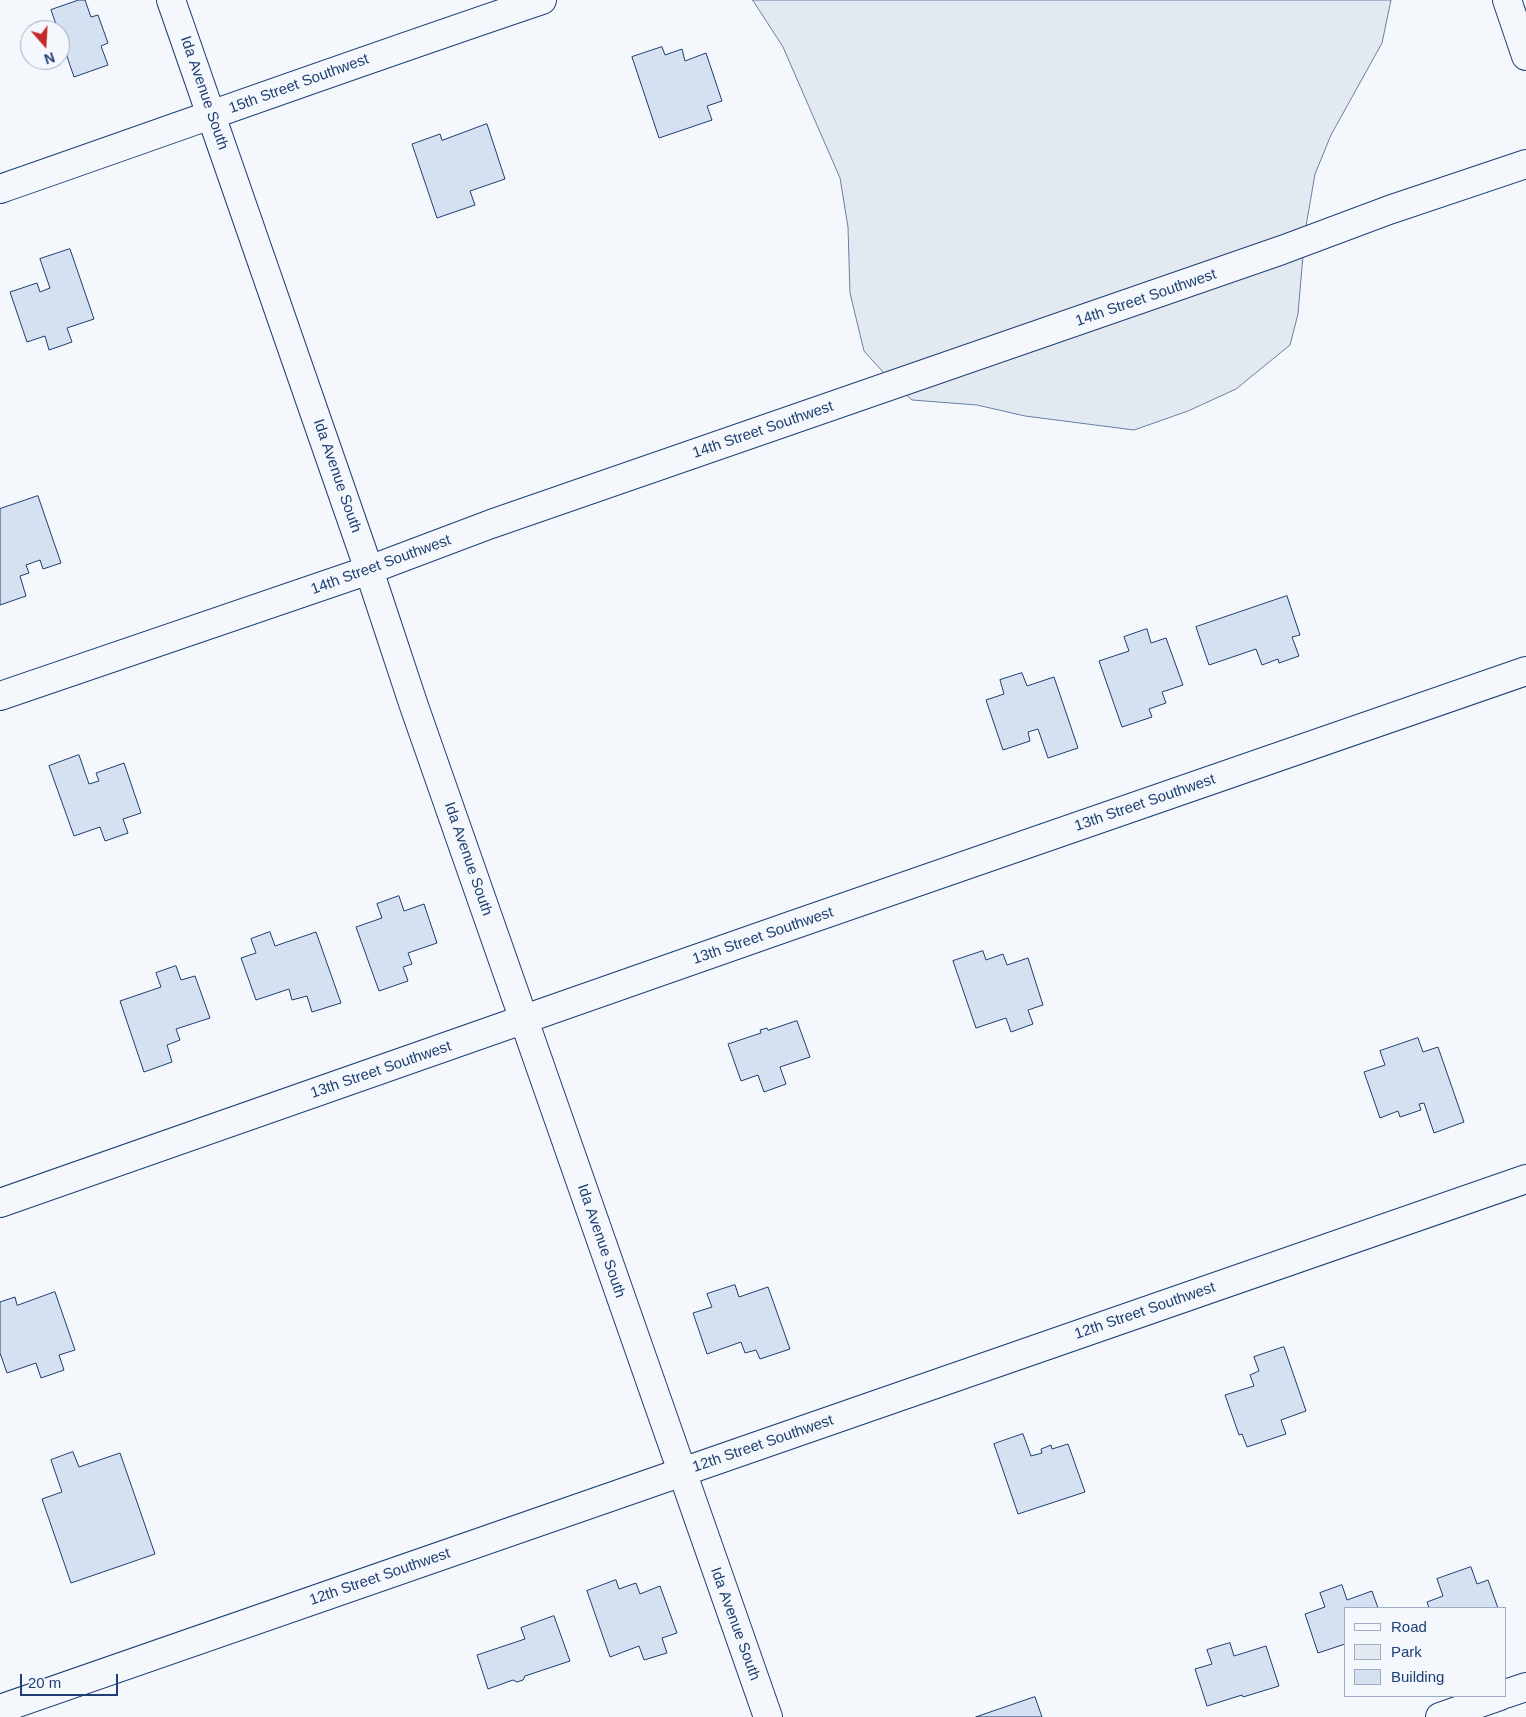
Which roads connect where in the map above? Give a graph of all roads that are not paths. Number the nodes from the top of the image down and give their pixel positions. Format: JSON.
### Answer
{"nodes":[{"id":1,"x":171,"y":0,"type":"edge"},
{"id":2,"x":542,"y":0,"type":"edge"},
{"id":3,"x":1507,"y":0,"type":"edge"},
{"id":4,"x":1526,"y":56,"type":"edge"},
{"id":5,"x":212,"y":115,"type":"junction"},
{"id":6,"x":1526,"y":164,"type":"edge"},
{"id":7,"x":0,"y":189,"type":"edge"},
{"id":8,"x":369,"y":570,"type":"junction"},
{"id":9,"x":1526,"y":671,"type":"edge"},
{"id":10,"x":0,"y":696,"type":"edge"},
{"id":11,"x":525,"y":1020,"type":"junction"},
{"id":12,"x":1526,"y":1179,"type":"edge"},
{"id":13,"x":0,"y":1203,"type":"edge"},
{"id":14,"x":681,"y":1472,"type":"junction"},
{"id":15,"x":1526,"y":1687,"type":"edge"},
{"id":16,"x":1506,"y":1694,"type":"edge"},
{"id":17,"x":1497,"y":1697,"type":"edge"},
{"id":18,"x":0,"y":1710,"type":"edge"},
{"id":19,"x":768,"y":1717,"type":"edge"},
{"id":20,"x":1440,"y":1717,"type":"edge"}],
"edges":[{"from":1,"to":5,"type":"street","name":"Ida Avenue South"},
{"from":2,"to":5,"type":"street","name":"15th Street Southwest"},
{"from":3,"to":4,"type":"street"},
{"from":5,"to":7,"type":"street","name":"15th Street Southwest"},
{"from":5,"to":8,"type":"street","name":"Ida Avenue South"},
{"from":6,"to":8,"type":"street","name":"14th Street Southwest"},
{"from":8,"to":10,"type":"street","name":"14th Street Southwest"},
{"from":8,"to":11,"type":"street","name":"Ida Avenue South"},
{"from":9,"to":11,"type":"street","name":"13th Street Southwest"},
{"from":11,"to":13,"type":"street","name":"13th Street Southwest"},
{"from":11,"to":14,"type":"street","name":"Ida Avenue South"},
{"from":12,"to":14,"type":"street","name":"12th Street Southwest"},
{"from":14,"to":18,"type":"street","name":"12th Street Southwest"},
{"from":14,"to":19,"type":"street","name":"Ida Avenue South"},
{"from":15,"to":16,"type":"street"},
{"from":17,"to":20,"type":"street"}]}
